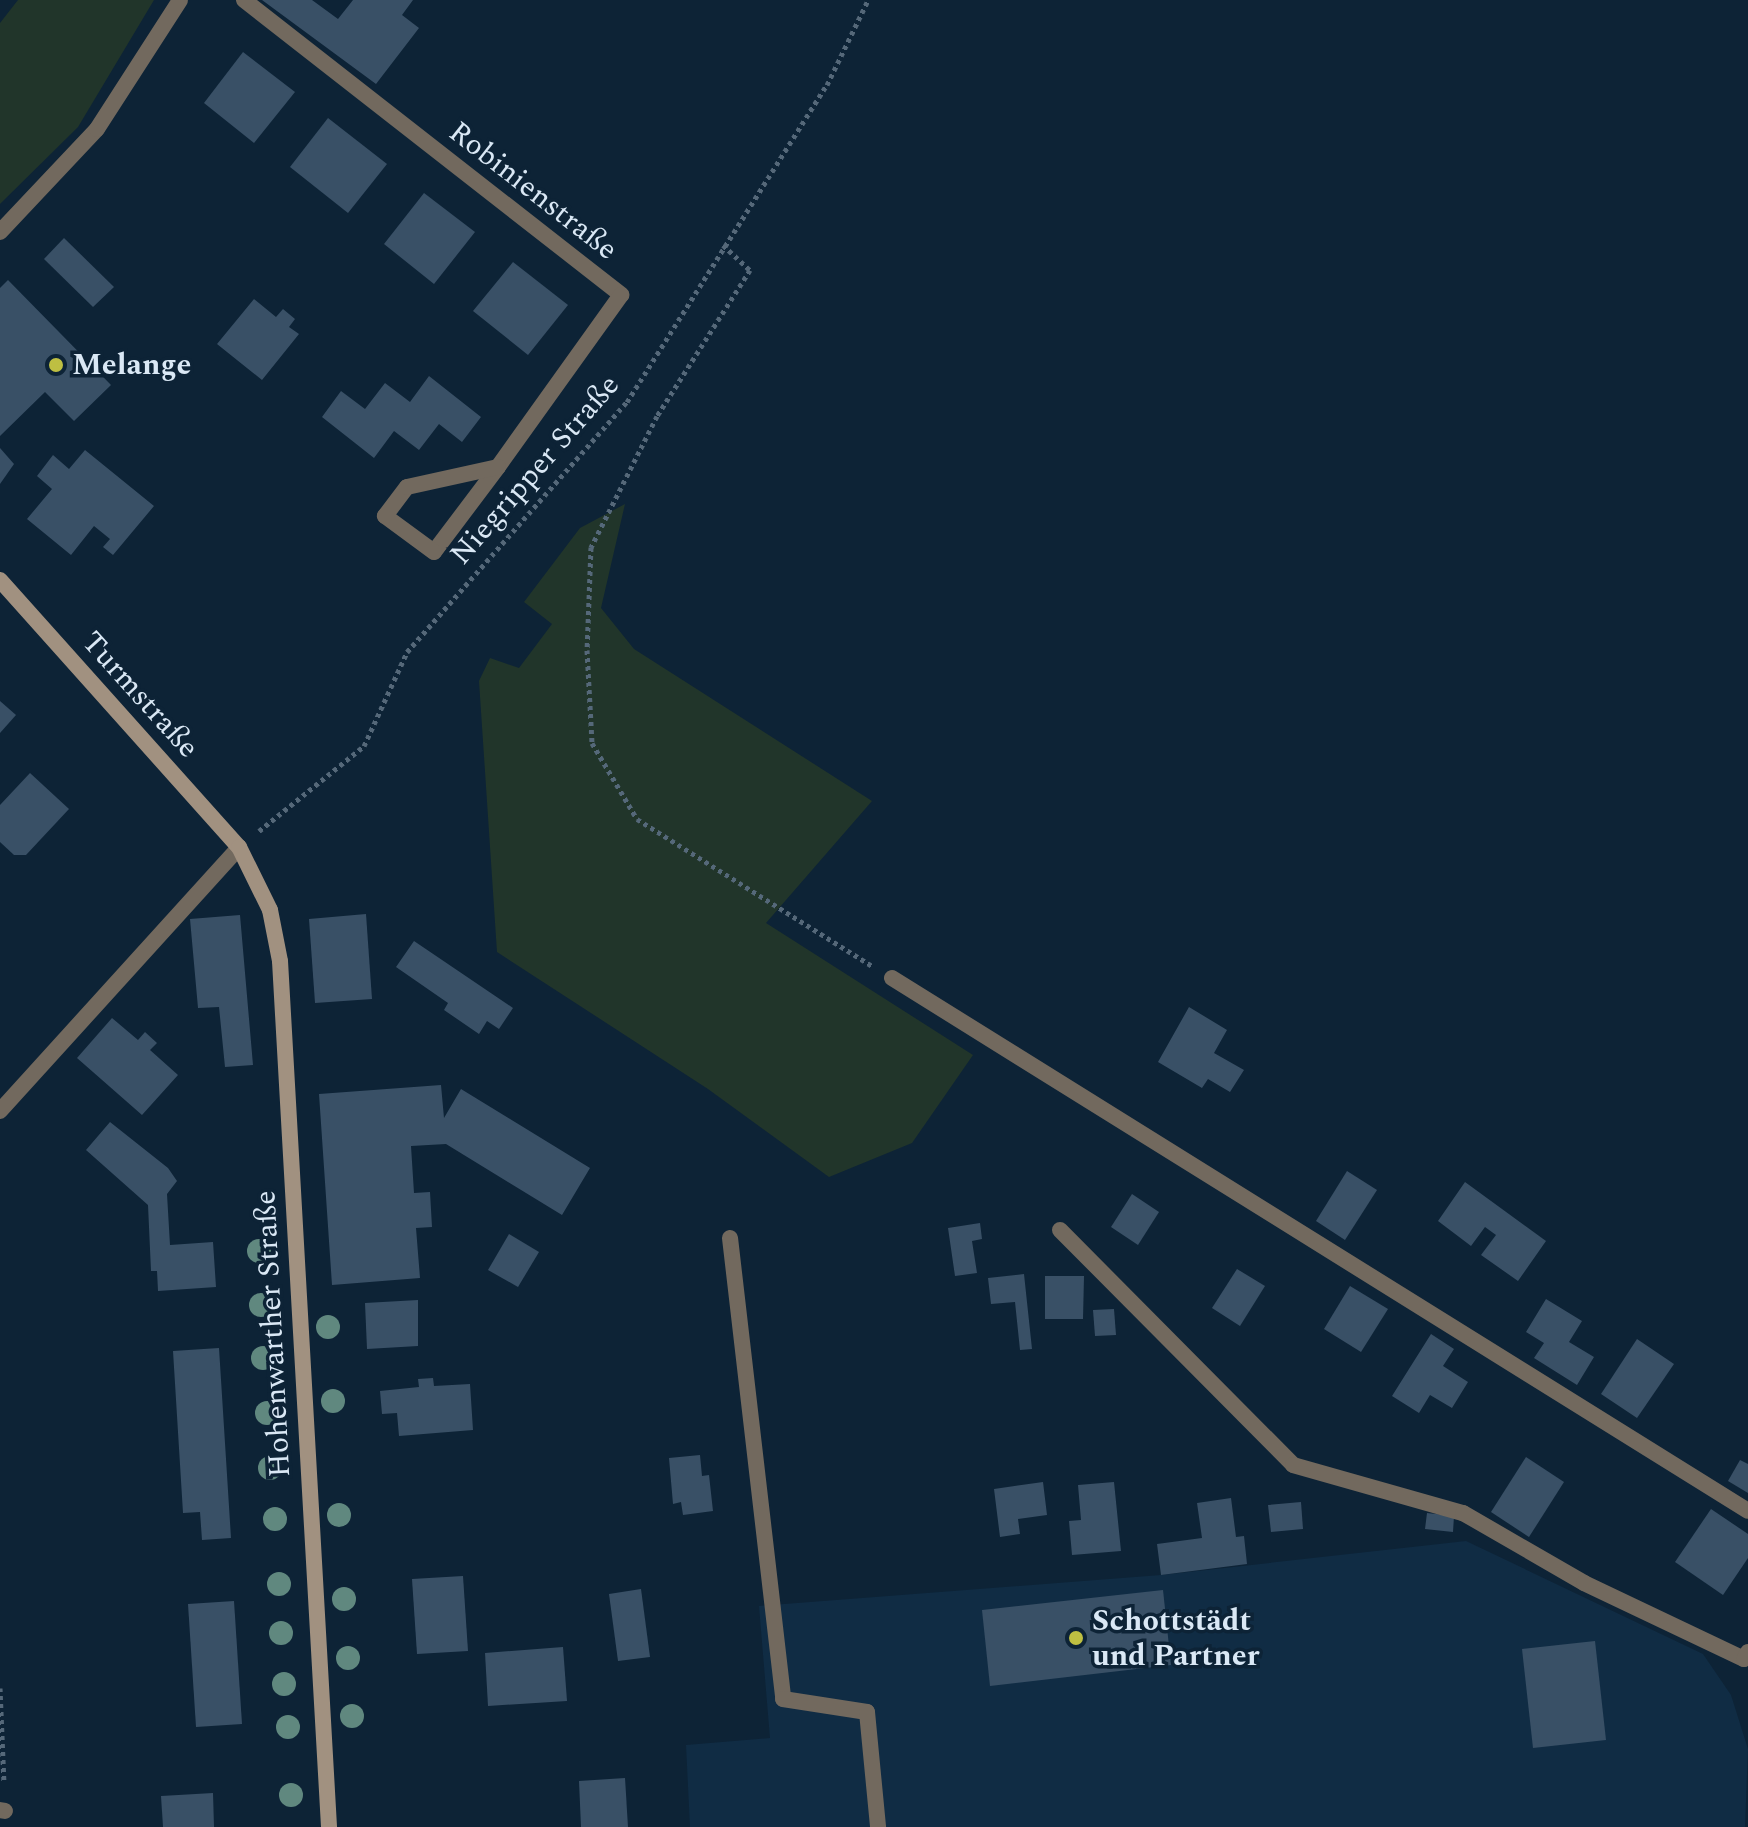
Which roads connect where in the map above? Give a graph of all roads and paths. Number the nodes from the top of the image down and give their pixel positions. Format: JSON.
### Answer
{"nodes":[{"id":1,"x":180,"y":0,"type":"edge"},
{"id":2,"x":244,"y":0,"type":"edge"},
{"id":3,"x":868,"y":0,"type":"edge"},
{"id":4,"x":0,"y":232,"type":"edge"},
{"id":5,"x":723,"y":245,"type":"junction"},
{"id":6,"x":498,"y":467,"type":"junction"},
{"id":7,"x":0,"y":580,"type":"edge"},
{"id":8,"x":239,"y":847,"type":"junction"},
{"id":9,"x":892,"y":978,"type":"joint"},
{"id":10,"x":0,"y":1111,"type":"edge"},
{"id":11,"x":1060,"y":1230,"type":"dead end"},
{"id":12,"x":730,"y":1238,"type":"dead end"},
{"id":13,"x":1748,"y":1511,"type":"edge"},
{"id":14,"x":1747,"y":1657,"type":"edge"},
{"id":15,"x":0,"y":1688,"type":"edge"},
{"id":16,"x":3,"y":1811,"type":"edge"},
{"id":17,"x":329,"y":1827,"type":"edge"},
{"id":18,"x":878,"y":1827,"type":"edge"}],
"edges":[{"from":1,"to":4,"type":"street"},
{"from":2,"to":6,"type":"street","name":"Robinienstraße"},
{"from":3,"to":5,"type":"path","name":"Niegripper Straße"},
{"from":5,"to":8,"type":"path","name":"Niegripper Straße"},
{"from":5,"to":9,"type":"path"},
{"from":6,"to":6,"type":"street","name":"Robinienstraße"},
{"from":7,"to":8,"type":"street","name":"Turmstraße"},
{"from":8,"to":10,"type":"street"},
{"from":8,"to":17,"type":"street","name":"Hohenwarther Straße"},
{"from":9,"to":13,"type":"street"},
{"from":11,"to":14,"type":"street"},
{"from":12,"to":18,"type":"street"},
{"from":15,"to":16,"type":"path"}]}
